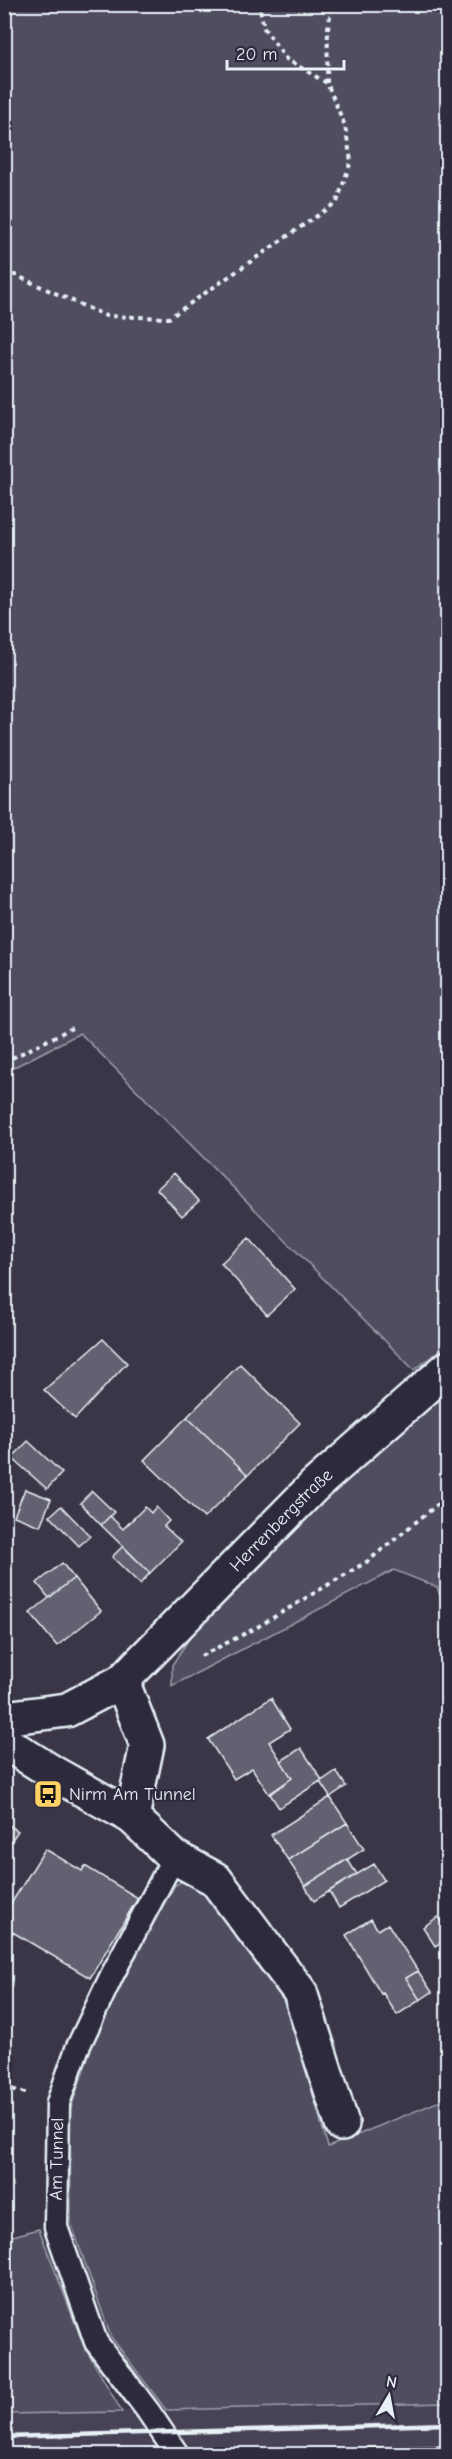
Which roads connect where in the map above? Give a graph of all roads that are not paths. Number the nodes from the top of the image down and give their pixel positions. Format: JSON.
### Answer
{"nodes":[{"id":1,"x":447,"y":1368,"type":"edge"},
{"id":2,"x":122,"y":1681,"type":"junction"},
{"id":3,"x":4,"y":1718,"type":"edge"},
{"id":4,"x":4,"y":1742,"type":"edge"},
{"id":5,"x":132,"y":1817,"type":"junction"},
{"id":6,"x":174,"y":1857,"type":"junction"},
{"id":7,"x":342,"y":2124,"type":"dead end"},
{"id":8,"x":177,"y":2454,"type":"edge"}],
"edges":[{"from":1,"to":2,"type":"street","name":"Herrenbergstraße"},
{"from":2,"to":3,"type":"street","name":"Herrenbergstraße"},
{"from":2,"to":5,"type":"street"},
{"from":4,"to":5,"type":"street"},
{"from":5,"to":6,"type":"street"},
{"from":6,"to":7,"type":"street"},
{"from":6,"to":8,"type":"lane","name":"Am Tunnel"}]}
